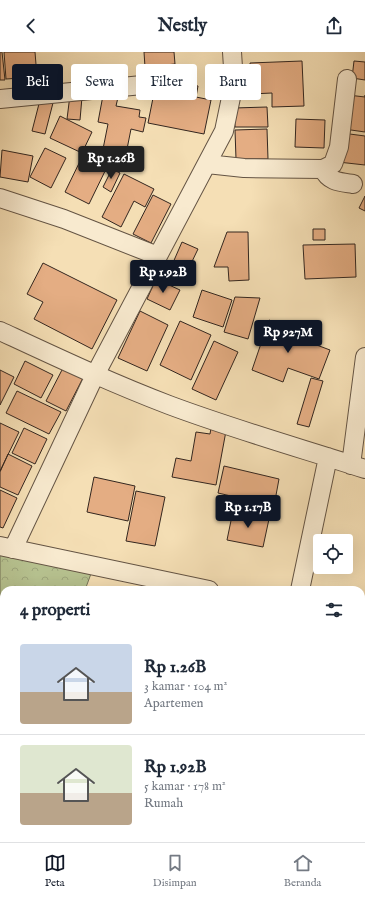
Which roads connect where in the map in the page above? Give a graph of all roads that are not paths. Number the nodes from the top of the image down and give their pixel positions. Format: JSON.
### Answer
{"nodes":[{"id":1,"x":232,"y":52,"type":"edge"},
{"id":2,"x":347,"y":78,"type":"dead end"},
{"id":3,"x":136,"y":86,"type":"edge"},
{"id":4,"x":0,"y":99,"type":"edge"},
{"id":5,"x":207,"y":164,"type":"junction"},
{"id":6,"x":323,"y":169,"type":"junction"},
{"id":7,"x":353,"y":184,"type":"dead end"},
{"id":8,"x":0,"y":198,"type":"edge"},
{"id":9,"x":158,"y":256,"type":"junction"},
{"id":10,"x":0,"y":330,"type":"edge"},
{"id":11,"x":365,"y":357,"type":"edge"},
{"id":12,"x":95,"y":375,"type":"junction"},
{"id":13,"x":328,"y":456,"type":"junction"},
{"id":14,"x":358,"y":467,"type":"edge"},
{"id":15,"x":7,"y":548,"type":"edge"},
{"id":16,"x":190,"y":586,"type":"edge"},
{"id":17,"x":301,"y":586,"type":"edge"}],
"edges":[{"from":1,"to":5,"type":"street"},
{"from":2,"to":6,"type":"street"},
{"from":3,"to":4,"type":"street"},
{"from":5,"to":6,"type":"street"},
{"from":5,"to":9,"type":"street"},
{"from":6,"to":7,"type":"street"},
{"from":8,"to":9,"type":"street"},
{"from":9,"to":12,"type":"street"},
{"from":10,"to":12,"type":"street"},
{"from":11,"to":14,"type":"street"},
{"from":12,"to":13,"type":"street"},
{"from":12,"to":15,"type":"street"},
{"from":13,"to":14,"type":"street"},
{"from":13,"to":17,"type":"street"},
{"from":15,"to":16,"type":"street"}]}
